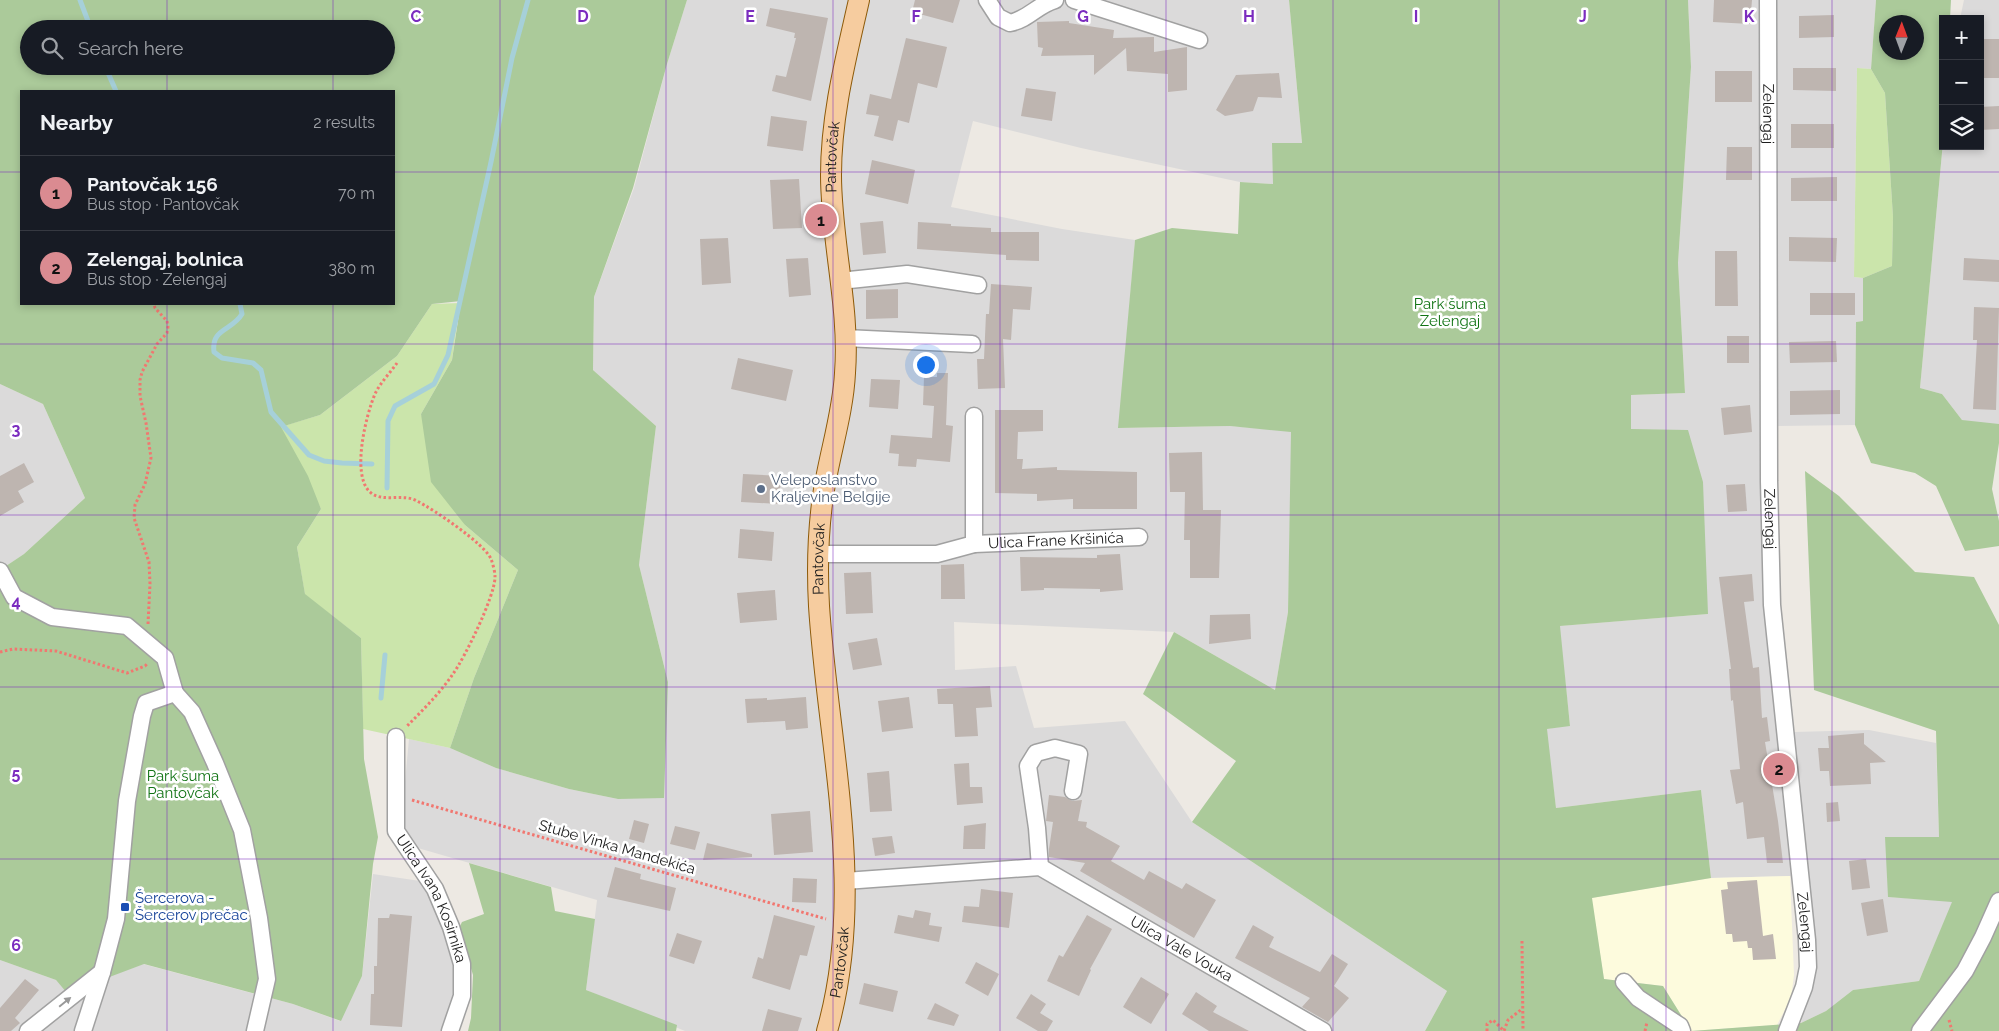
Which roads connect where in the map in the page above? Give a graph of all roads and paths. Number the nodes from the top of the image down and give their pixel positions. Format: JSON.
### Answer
{"nodes":[{"id":1,"x":859,"y":0,"type":"edge"},
{"id":2,"x":987,"y":0,"type":"edge"},
{"id":3,"x":1055,"y":0,"type":"edge"},
{"id":4,"x":1074,"y":0,"type":"edge"},
{"id":5,"x":1768,"y":0,"type":"edge"},
{"id":6,"x":1198,"y":40,"type":"dead end"},
{"id":7,"x":840,"y":281,"type":"junction"},
{"id":8,"x":978,"y":285,"type":"dead end"},
{"id":9,"x":154,"y":305,"type":"edge"},
{"id":10,"x":846,"y":338,"type":"junction"},
{"id":11,"x":972,"y":344,"type":"dead end"},
{"id":12,"x":397,"y":364,"type":"dead end"},
{"id":13,"x":974,"y":416,"type":"dead end"},
{"id":14,"x":1139,"y":537,"type":"dead end"},
{"id":15,"x":974,"y":544,"type":"junction"},
{"id":16,"x":818,"y":554,"type":"junction"},
{"id":17,"x":0,"y":571,"type":"edge"},
{"id":18,"x":153,"y":648,"type":"junction"},
{"id":19,"x":0,"y":652,"type":"edge"},
{"id":20,"x":174,"y":693,"type":"junction"},
{"id":21,"x":396,"y":737,"type":"joint"},
{"id":22,"x":1072,"y":791,"type":"dead end"},
{"id":23,"x":397,"y":796,"type":"junction"},
{"id":24,"x":1040,"y":867,"type":"junction"},
{"id":25,"x":845,"y":881,"type":"junction"},
{"id":26,"x":1999,"y":901,"type":"edge"},
{"id":27,"x":832,"y":920,"type":"dead end"},
{"id":28,"x":1522,"y":941,"type":"dead end"},
{"id":29,"x":102,"y":972,"type":"junction"},
{"id":30,"x":1624,"y":982,"type":"dead end"},
{"id":31,"x":1523,"y":1009,"type":"junction"},
{"id":32,"x":28,"y":1031,"type":"edge"},
{"id":33,"x":83,"y":1031,"type":"edge"},
{"id":34,"x":255,"y":1031,"type":"edge"},
{"id":35,"x":450,"y":1031,"type":"edge"},
{"id":36,"x":826,"y":1031,"type":"edge"},
{"id":37,"x":1323,"y":1031,"type":"edge"},
{"id":38,"x":1487,"y":1031,"type":"edge"},
{"id":39,"x":1523,"y":1031,"type":"edge"},
{"id":40,"x":1682,"y":1031,"type":"edge"},
{"id":41,"x":1787,"y":1031,"type":"edge"},
{"id":42,"x":1920,"y":1031,"type":"edge"}],
"edges":[{"from":1,"to":7,"type":"main road","name":"Pantovčak"},
{"from":2,"to":3,"type":"street"},
{"from":4,"to":6,"type":"street"},
{"from":5,"to":41,"type":"street","name":"Zelengaj"},
{"from":7,"to":8,"type":"street"},
{"from":7,"to":10,"type":"main road","name":"Pantovčak"},
{"from":9,"to":18,"type":"path"},
{"from":10,"to":11,"type":"street"},
{"from":10,"to":16,"type":"main road","name":"Pantovčak"},
{"from":12,"to":21,"type":"path"},
{"from":13,"to":15,"type":"street","name":"Ulica Frane Kršinića"},
{"from":14,"to":15,"type":"street","name":"Ulica Frane Kršinića"},
{"from":15,"to":16,"type":"street","name":"Ulica Frane Kršinića"},
{"from":16,"to":25,"type":"main road","name":"Pantovčak"},
{"from":17,"to":18,"type":"street"},
{"from":18,"to":19,"type":"path"},
{"from":18,"to":20,"type":"street"},
{"from":20,"to":29,"type":"street"},
{"from":20,"to":34,"type":"street"},
{"from":21,"to":23,"type":"street","name":"Ulica Ivana Kosirnika"},
{"from":22,"to":24,"type":"street"},
{"from":23,"to":27,"type":"path","name":"Stube Vinka Mandekića"},
{"from":23,"to":35,"type":"street","name":"Ulica Ivana Kosirnika"},
{"from":24,"to":25,"type":"street"},
{"from":24,"to":37,"type":"street","name":"Ulica Vale Vouka"},
{"from":25,"to":36,"type":"main road","name":"Pantovčak"},
{"from":26,"to":42,"type":"street"},
{"from":28,"to":31,"type":"path"},
{"from":32,"to":29,"type":"street","one_way":true},
{"from":29,"to":33,"type":"street"},
{"from":30,"to":40,"type":"street"},
{"from":31,"to":38,"type":"path"},
{"from":31,"to":39,"type":"path"}]}
